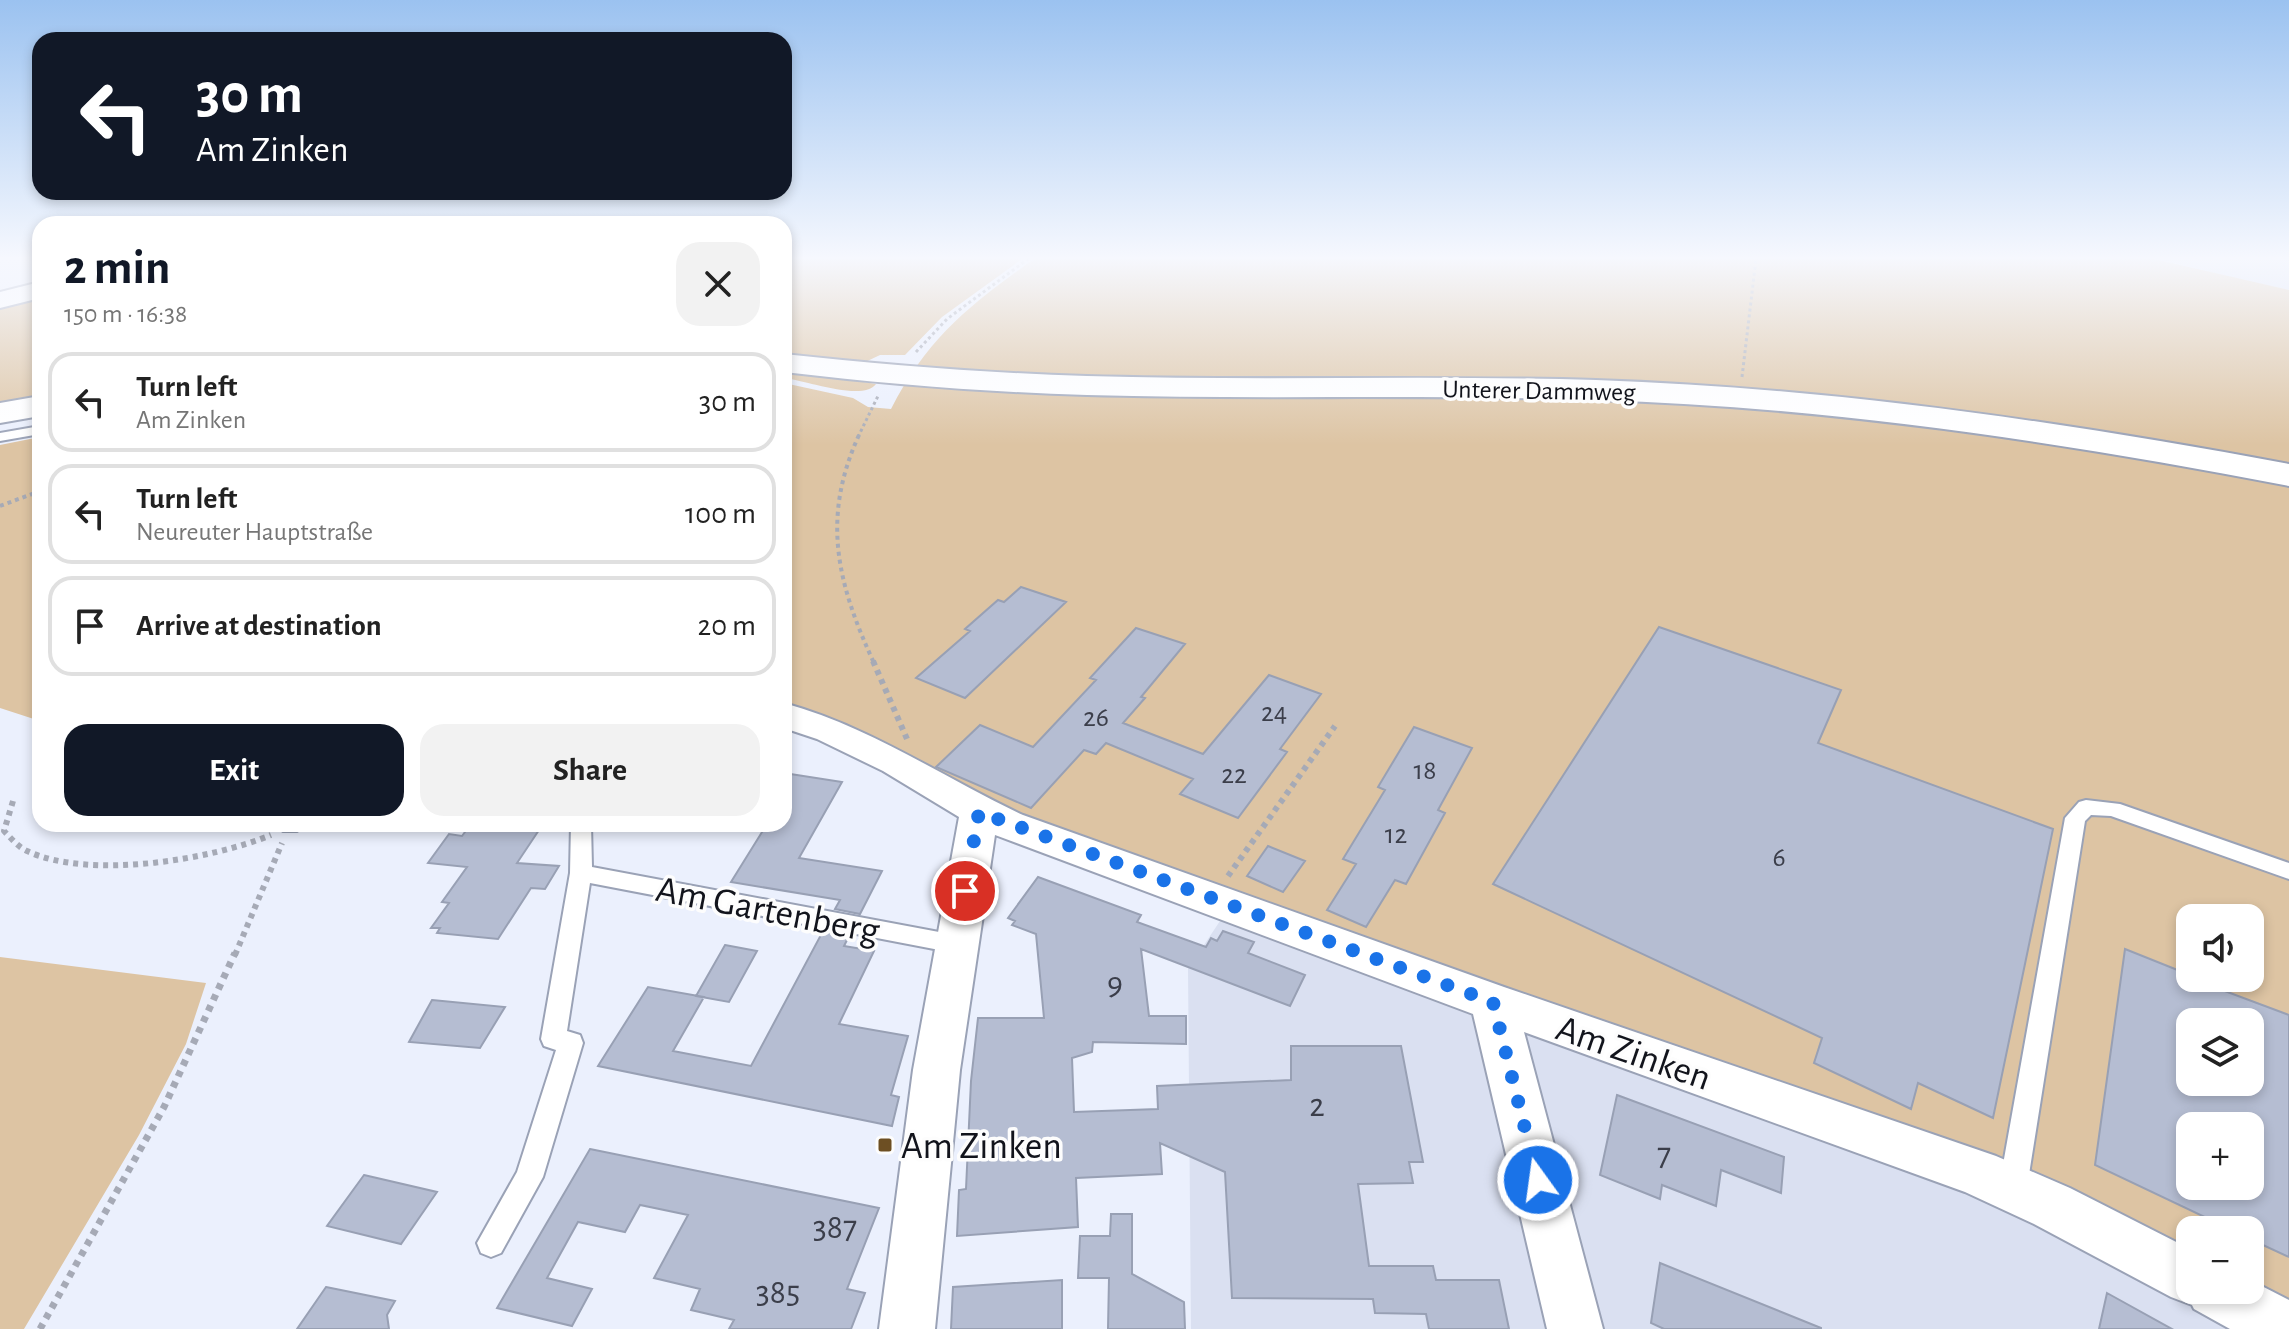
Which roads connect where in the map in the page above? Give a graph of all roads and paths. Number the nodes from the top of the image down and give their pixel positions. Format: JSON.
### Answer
{"nodes":[{"id":1,"x":945,"y":321,"type":"edge"},
{"id":2,"x":1749,"y":321,"type":"edge"},
{"id":3,"x":792,"y":365,"type":"edge"},
{"id":4,"x":887,"y":389,"type":"junction"},
{"id":5,"x":868,"y":395,"type":"dead end"},
{"id":6,"x":1740,"y":398,"type":"junction"},
{"id":7,"x":32,"y":404,"type":"edge"},
{"id":8,"x":0,"y":410,"type":"edge"},
{"id":9,"x":32,"y":431,"type":"edge"},
{"id":10,"x":0,"y":437,"type":"edge"},
{"id":11,"x":2289,"y":475,"type":"edge"},
{"id":12,"x":32,"y":494,"type":"edge"},
{"id":13,"x":0,"y":506,"type":"edge"},
{"id":14,"x":792,"y":718,"type":"edge"},
{"id":15,"x":1335,"y":726,"type":"dead end"},
{"id":16,"x":896,"y":762,"type":"junction"},
{"id":17,"x":13,"y":801,"type":"dead end"},
{"id":18,"x":979,"y":812,"type":"junction"},
{"id":19,"x":277,"y":832,"type":"edge"},
{"id":20,"x":287,"y":832,"type":"edge"},
{"id":21,"x":581,"y":832,"type":"edge"},
{"id":22,"x":2289,"y":871,"type":"edge"},
{"id":23,"x":581,"y":873,"type":"junction"},
{"id":24,"x":1211,"y":899,"type":"junction"},
{"id":25,"x":955,"y":944,"type":"junction"},
{"id":26,"x":1493,"y":1002,"type":"junction"},
{"id":27,"x":2013,"y":1187,"type":"junction"},
{"id":28,"x":491,"y":1243,"type":"dead end"},
{"id":29,"x":2176,"y":1271,"type":"edge"},
{"id":30,"x":2240,"y":1304,"type":"edge"},
{"id":31,"x":40,"y":1329,"type":"edge"},
{"id":32,"x":907,"y":1329,"type":"edge"},
{"id":33,"x":1575,"y":1329,"type":"edge"},
{"id":34,"x":2287,"y":1329,"type":"edge"}],
"edges":[{"from":1,"to":4,"type":"path"},
{"from":2,"to":6,"type":"path"},
{"from":3,"to":4,"type":"main road","name":"Unterer Dammweg"},
{"from":4,"to":5,"type":"path"},
{"from":4,"to":6,"type":"main road","name":"Unterer Dammweg"},
{"from":4,"to":16,"type":"path"},
{"from":6,"to":11,"type":"main road","name":"Unterer Dammweg"},
{"from":7,"to":8,"type":"main road"},
{"from":9,"to":10,"type":"lane"},
{"from":12,"to":13,"type":"path"},
{"from":14,"to":16,"type":"street","name":"Am Zinken"},
{"from":15,"to":24,"type":"path"},
{"from":16,"to":18,"type":"street","name":"Am Zinken"},
{"from":17,"to":19,"type":"path"},
{"from":18,"to":24,"type":"street","name":"Am Zinken"},
{"from":18,"to":25,"type":"street"},
{"from":20,"to":31,"type":"path"},
{"from":21,"to":23,"type":"lane"},
{"from":22,"to":27,"type":"lane"},
{"from":23,"to":25,"type":"lane","name":"Am Gartenberg"},
{"from":23,"to":28,"type":"lane"},
{"from":24,"to":26,"type":"street","name":"Am Zinken"},
{"from":25,"to":32,"type":"street"},
{"from":26,"to":27,"type":"street","name":"Am Zinken"},
{"from":26,"to":33,"type":"street"},
{"from":27,"to":29,"type":"street","name":"Am Zinken"},
{"from":30,"to":34,"type":"street"}]}
